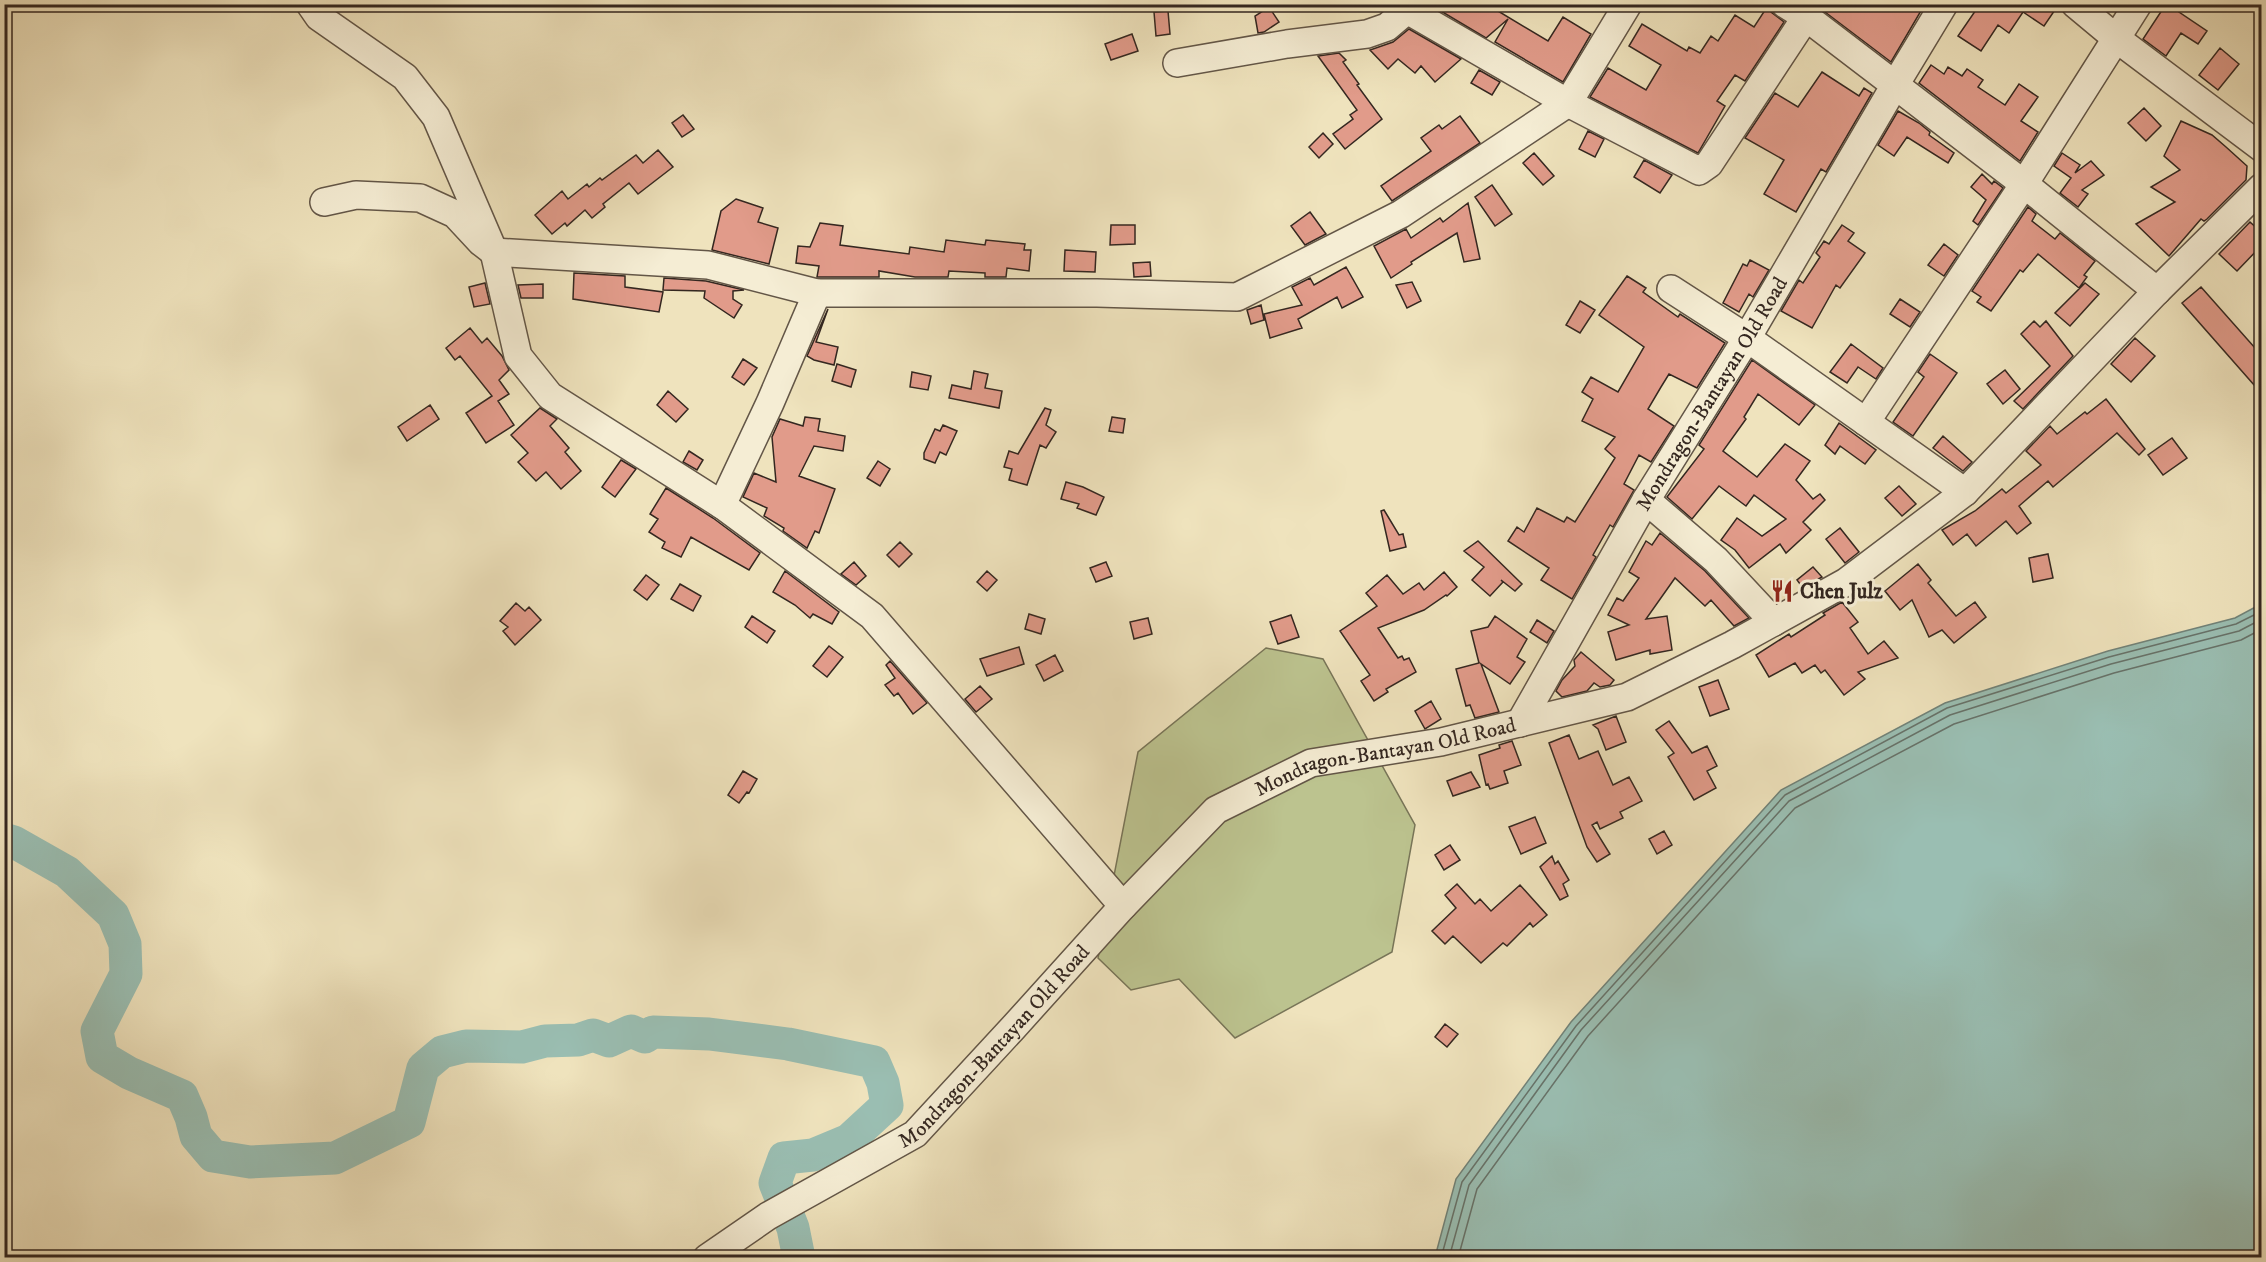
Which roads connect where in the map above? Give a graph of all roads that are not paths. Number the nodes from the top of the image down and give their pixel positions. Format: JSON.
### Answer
{"nodes":[{"id":1,"x":310,"y":4,"type":"edge"},
{"id":2,"x":1628,"y":4,"type":"edge"},
{"id":3,"x":1944,"y":4,"type":"edge"},
{"id":4,"x":2075,"y":4,"type":"edge"},
{"id":5,"x":2138,"y":4,"type":"edge"},
{"id":6,"x":1402,"y":7,"type":"edge"},
{"id":7,"x":1801,"y":9,"type":"edge"},
{"id":8,"x":2117,"y":39,"type":"junction"},
{"id":9,"x":1177,"y":63,"type":"dead end"},
{"id":10,"x":1895,"y":85,"type":"junction"},
{"id":11,"x":1568,"y":103,"type":"junction"},
{"id":12,"x":2262,"y":148,"type":"edge"},
{"id":13,"x":2024,"y":184,"type":"junction"},
{"id":14,"x":2262,"y":187,"type":"edge"},
{"id":15,"x":324,"y":202,"type":"dead end"},
{"id":16,"x":494,"y":252,"type":"junction"},
{"id":17,"x":1671,"y":289,"type":"dead end"},
{"id":18,"x":2157,"y":291,"type":"junction"},
{"id":19,"x":817,"y":292,"type":"junction"},
{"id":20,"x":1746,"y":338,"type":"junction"},
{"id":21,"x":1866,"y":422,"type":"junction"},
{"id":22,"x":1965,"y":492,"type":"junction"},
{"id":23,"x":1646,"y":500,"type":"junction"},
{"id":24,"x":723,"y":505,"type":"junction"},
{"id":25,"x":1774,"y":622,"type":"junction"},
{"id":26,"x":1520,"y":723,"type":"junction"},
{"id":27,"x":1124,"y":906,"type":"junction"},
{"id":28,"x":707,"y":1257,"type":"edge"}],
"edges":[{"from":1,"to":16,"type":"street"},
{"from":2,"to":11,"type":"street"},
{"from":3,"to":10,"type":"street","name":"Mondragon-Bantayan Old Road"},
{"from":4,"to":8,"type":"street"},
{"from":5,"to":8,"type":"street"},
{"from":6,"to":9,"type":"street"},
{"from":6,"to":11,"type":"street"},
{"from":7,"to":10,"type":"street"},
{"from":7,"to":11,"type":"street"},
{"from":8,"to":12,"type":"street"},
{"from":8,"to":13,"type":"street"},
{"from":10,"to":13,"type":"street"},
{"from":10,"to":20,"type":"street","name":"Mondragon-Bantayan Old Road"},
{"from":11,"to":19,"type":"street"},
{"from":13,"to":18,"type":"street"},
{"from":13,"to":21,"type":"street"},
{"from":14,"to":18,"type":"street"},
{"from":15,"to":16,"type":"street"},
{"from":16,"to":19,"type":"street"},
{"from":16,"to":24,"type":"street"},
{"from":17,"to":20,"type":"street"},
{"from":18,"to":22,"type":"street"},
{"from":19,"to":24,"type":"street"},
{"from":20,"to":21,"type":"street"},
{"from":20,"to":23,"type":"street","name":"Mondragon-Bantayan Old Road"},
{"from":21,"to":22,"type":"street"},
{"from":22,"to":25,"type":"street"},
{"from":23,"to":25,"type":"street"},
{"from":23,"to":26,"type":"street","name":"Mondragon-Bantayan Old Road"},
{"from":24,"to":27,"type":"street"},
{"from":25,"to":26,"type":"street"},
{"from":26,"to":27,"type":"street","name":"Mondragon-Bantayan Old Road"},
{"from":27,"to":28,"type":"street","name":"Mondragon-Bantayan Old Road"}]}
